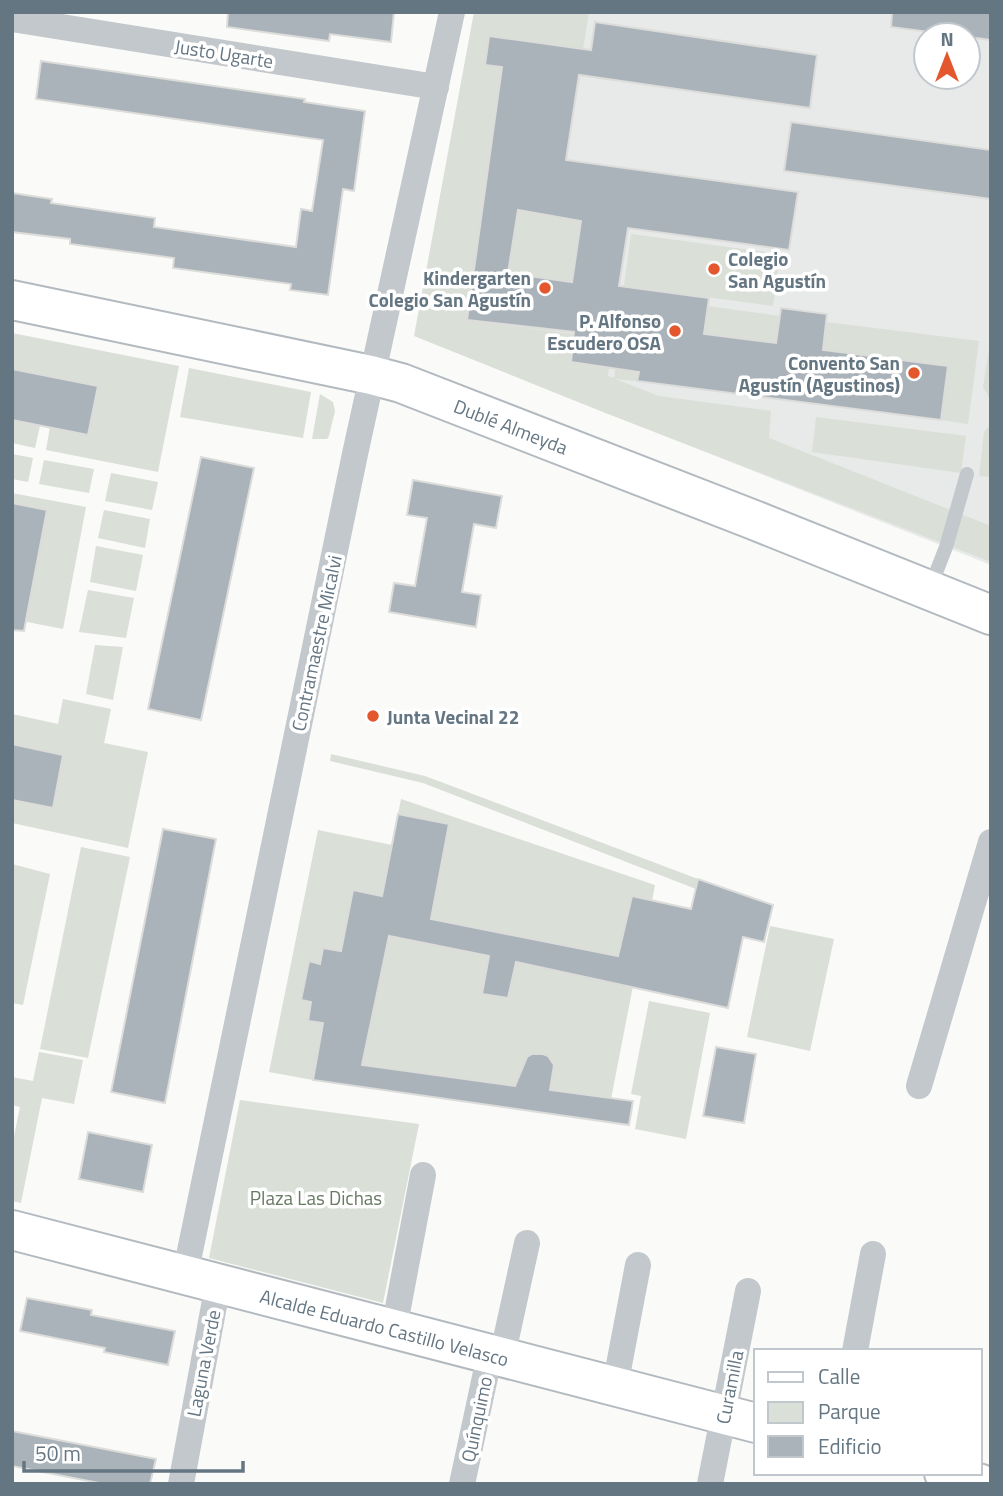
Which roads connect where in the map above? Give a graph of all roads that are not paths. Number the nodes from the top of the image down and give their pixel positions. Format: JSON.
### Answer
{"nodes":[{"id":1,"x":452,"y":12,"type":"edge"},
{"id":2,"x":12,"y":19,"type":"edge"},
{"id":3,"x":436,"y":87,"type":"junction"},
{"id":4,"x":12,"y":300,"type":"edge"},
{"id":5,"x":372,"y":375,"type":"junction"},
{"id":6,"x":967,"y":474,"type":"dead end"},
{"id":7,"x":930,"y":590,"type":"junction"},
{"id":8,"x":989,"y":609,"type":"edge"},
{"id":9,"x":991,"y":842,"type":"edge"},
{"id":10,"x":919,"y":1086,"type":"dead end"},
{"id":11,"x":423,"y":1175,"type":"dead end"},
{"id":12,"x":12,"y":1230,"type":"edge"},
{"id":13,"x":527,"y":1243,"type":"dead end"},
{"id":14,"x":873,"y":1254,"type":"dead end"},
{"id":15,"x":638,"y":1265,"type":"dead end"},
{"id":16,"x":202,"y":1279,"type":"junction"},
{"id":17,"x":748,"y":1290,"type":"dead end"},
{"id":18,"x":394,"y":1329,"type":"junction"},
{"id":19,"x":855,"y":1349,"type":"edge"},
{"id":20,"x":496,"y":1356,"type":"junction"},
{"id":21,"x":615,"y":1386,"type":"junction"},
{"id":22,"x":740,"y":1419,"type":"edge"},
{"id":23,"x":951,"y":1475,"type":"edge"},
{"id":24,"x":181,"y":1484,"type":"edge"},
{"id":25,"x":462,"y":1484,"type":"edge"},
{"id":26,"x":710,"y":1484,"type":"edge"},
{"id":27,"x":981,"y":1484,"type":"edge"}],
"edges":[{"from":1,"to":3,"type":"street","name":"Contramaestre Micalvi"},
{"from":2,"to":3,"type":"street","name":"Justo Ugarte"},
{"from":3,"to":5,"type":"street","name":"Contramaestre Micalvi"},
{"from":4,"to":5,"type":"main road","name":"Dublé Almeyda"},
{"from":5,"to":7,"type":"main road","name":"Dublé Almeyda"},
{"from":5,"to":16,"type":"street","name":"Contramaestre Micalvi"},
{"from":6,"to":7,"type":"lane"},
{"from":7,"to":8,"type":"main road","name":"Dublé Almeyda"},
{"from":9,"to":10,"type":"street"},
{"from":11,"to":18,"type":"street"},
{"from":12,"to":16,"type":"main road","name":"Alcalde Eduardo Castillo Velasco"},
{"from":13,"to":20,"type":"street","name":"Quínquimo"},
{"from":14,"to":19,"type":"street"},
{"from":15,"to":21,"type":"street"},
{"from":16,"to":18,"type":"main road","name":"Alcalde Eduardo Castillo Velasco"},
{"from":16,"to":24,"type":"street","name":"Laguna Verde"},
{"from":17,"to":22,"type":"street","name":"Curamilla"},
{"from":18,"to":20,"type":"main road","name":"Alcalde Eduardo Castillo Velasco"},
{"from":20,"to":21,"type":"main road","name":"Alcalde Eduardo Castillo Velasco"},
{"from":20,"to":25,"type":"street","name":"Quínquimo"},
{"from":21,"to":22,"type":"main road","name":"Alcalde Eduardo Castillo Velasco"},
{"from":22,"to":26,"type":"street","name":"Curamilla"},
{"from":23,"to":27,"type":"main road"}]}
